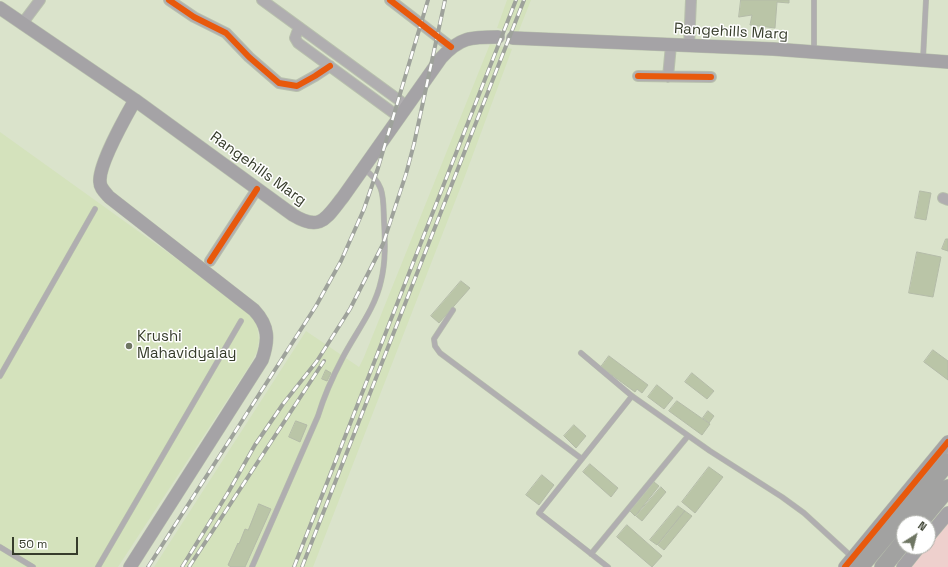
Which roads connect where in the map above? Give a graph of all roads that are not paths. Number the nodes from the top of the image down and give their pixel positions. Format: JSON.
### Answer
{"nodes":[{"id":1,"x":40,"y":0,"type":"edge"},
{"id":2,"x":169,"y":0,"type":"edge"},
{"id":3,"x":262,"y":0,"type":"edge"},
{"id":4,"x":390,"y":0,"type":"edge"},
{"id":5,"x":691,"y":0,"type":"edge"},
{"id":6,"x":814,"y":0,"type":"edge"},
{"id":7,"x":926,"y":0,"type":"edge"},
{"id":8,"x":0,"y":8,"type":"edge"},
{"id":9,"x":22,"y":24,"type":"junction"},
{"id":10,"x":299,"y":27,"type":"junction"},
{"id":11,"x":498,"y":37,"type":"dead end"},
{"id":12,"x":513,"y":38,"type":"dead end"},
{"id":13,"x":671,"y":45,"type":"junction"},
{"id":14,"x":689,"y":46,"type":"junction"},
{"id":15,"x":451,"y":47,"type":"junction"},
{"id":16,"x":814,"y":52,"type":"junction"},
{"id":17,"x":923,"y":61,"type":"junction"},
{"id":18,"x":948,"y":62,"type":"edge"},
{"id":19,"x":330,"y":66,"type":"junction"},
{"id":20,"x":638,"y":76,"type":"dead end"},
{"id":21,"x":668,"y":77,"type":"junction"},
{"id":22,"x":711,"y":78,"type":"dead end"},
{"id":23,"x":135,"y":100,"type":"junction"},
{"id":24,"x":407,"y":106,"type":"junction"},
{"id":25,"x":399,"y":117,"type":"junction"},
{"id":26,"x":363,"y":168,"type":"junction"},
{"id":27,"x":257,"y":189,"type":"junction"},
{"id":28,"x":95,"y":209,"type":"dead end"},
{"id":29,"x":210,"y":261,"type":"dead end"},
{"id":30,"x":453,"y":310,"type":"dead end"},
{"id":31,"x":241,"y":321,"type":"dead end"},
{"id":32,"x":581,"y":353,"type":"dead end"},
{"id":33,"x":0,"y":376,"type":"edge"},
{"id":34,"x":632,"y":396,"type":"junction"},
{"id":35,"x":688,"y":436,"type":"junction"},
{"id":36,"x":948,"y":442,"type":"edge"},
{"id":37,"x":582,"y":459,"type":"junction"},
{"id":38,"x":948,"y":462,"type":"edge"},
{"id":39,"x":948,"y":488,"type":"edge"},
{"id":40,"x":948,"y":513,"type":"edge"},
{"id":41,"x":926,"y":515,"type":"edge"},
{"id":42,"x":936,"y":527,"type":"edge"},
{"id":43,"x":0,"y":547,"type":"edge"},
{"id":44,"x":896,"y":551,"type":"edge"},
{"id":45,"x":591,"y":554,"type":"junction"},
{"id":46,"x":913,"y":555,"type":"edge"},
{"id":47,"x":853,"y":564,"type":"edge"},
{"id":48,"x":33,"y":567,"type":"edge"},
{"id":49,"x":98,"y":567,"type":"edge"},
{"id":50,"x":130,"y":567,"type":"edge"},
{"id":51,"x":252,"y":567,"type":"edge"},
{"id":52,"x":608,"y":567,"type":"edge"},
{"id":53,"x":883,"y":567,"type":"edge"},
{"id":54,"x":903,"y":567,"type":"edge"}],
"edges":[{"from":1,"to":9,"type":"street"},
{"from":2,"to":19,"type":"street"},
{"from":3,"to":10,"type":"street"},
{"from":4,"to":15,"type":"street"},
{"from":5,"to":14,"type":"street"},
{"from":6,"to":16,"type":"lane"},
{"from":7,"to":17,"type":"lane"},
{"from":8,"to":9,"type":"main road","name":"Rangehills Marg"},
{"from":9,"to":23,"type":"main road","name":"Rangehills Marg"},
{"from":10,"to":19,"type":"street"},
{"from":10,"to":24,"type":"street"},
{"from":11,"to":15,"type":"main road","name":"Rangehills Marg"},
{"from":12,"to":13,"type":"main road","name":"Rangehills Marg"},
{"from":13,"to":14,"type":"main road","name":"Rangehills Marg"},
{"from":13,"to":21,"type":"street"},
{"from":14,"to":16,"type":"main road","name":"Rangehills Marg"},
{"from":15,"to":24,"type":"main road","name":"Rangehills Marg"},
{"from":16,"to":17,"type":"main road","name":"Rangehills Marg"},
{"from":17,"to":18,"type":"main road","name":"Rangehills Marg"},
{"from":19,"to":25,"type":"street"},
{"from":20,"to":21,"type":"street"},
{"from":21,"to":22,"type":"street"},
{"from":23,"to":27,"type":"main road","name":"Rangehills Marg"},
{"from":23,"to":50,"type":"main road"},
{"from":24,"to":25,"type":"main road","name":"Rangehills Marg"},
{"from":25,"to":26,"type":"main road","name":"Rangehills Marg"},
{"from":26,"to":27,"type":"main road","name":"Rangehills Marg"},
{"from":26,"to":51,"type":"lane"},
{"from":27,"to":29,"type":"street"},
{"from":28,"to":33,"type":"lane"},
{"from":30,"to":37,"type":"lane"},
{"from":31,"to":49,"type":"lane"},
{"from":32,"to":34,"type":"lane"},
{"from":34,"to":35,"type":"lane"},
{"from":34,"to":37,"type":"lane"},
{"from":35,"to":45,"type":"lane"},
{"from":35,"to":47,"type":"lane"},
{"from":36,"to":47,"type":"main road"},
{"from":37,"to":45,"type":"lane"},
{"from":38,"to":47,"type":"highway"},
{"from":39,"to":41,"type":"highway"},
{"from":40,"to":42,"type":"main road"},
{"from":43,"to":48,"type":"lane"},
{"from":44,"to":53,"type":"highway"},
{"from":45,"to":52,"type":"lane"},
{"from":46,"to":54,"type":"main road"}]}
